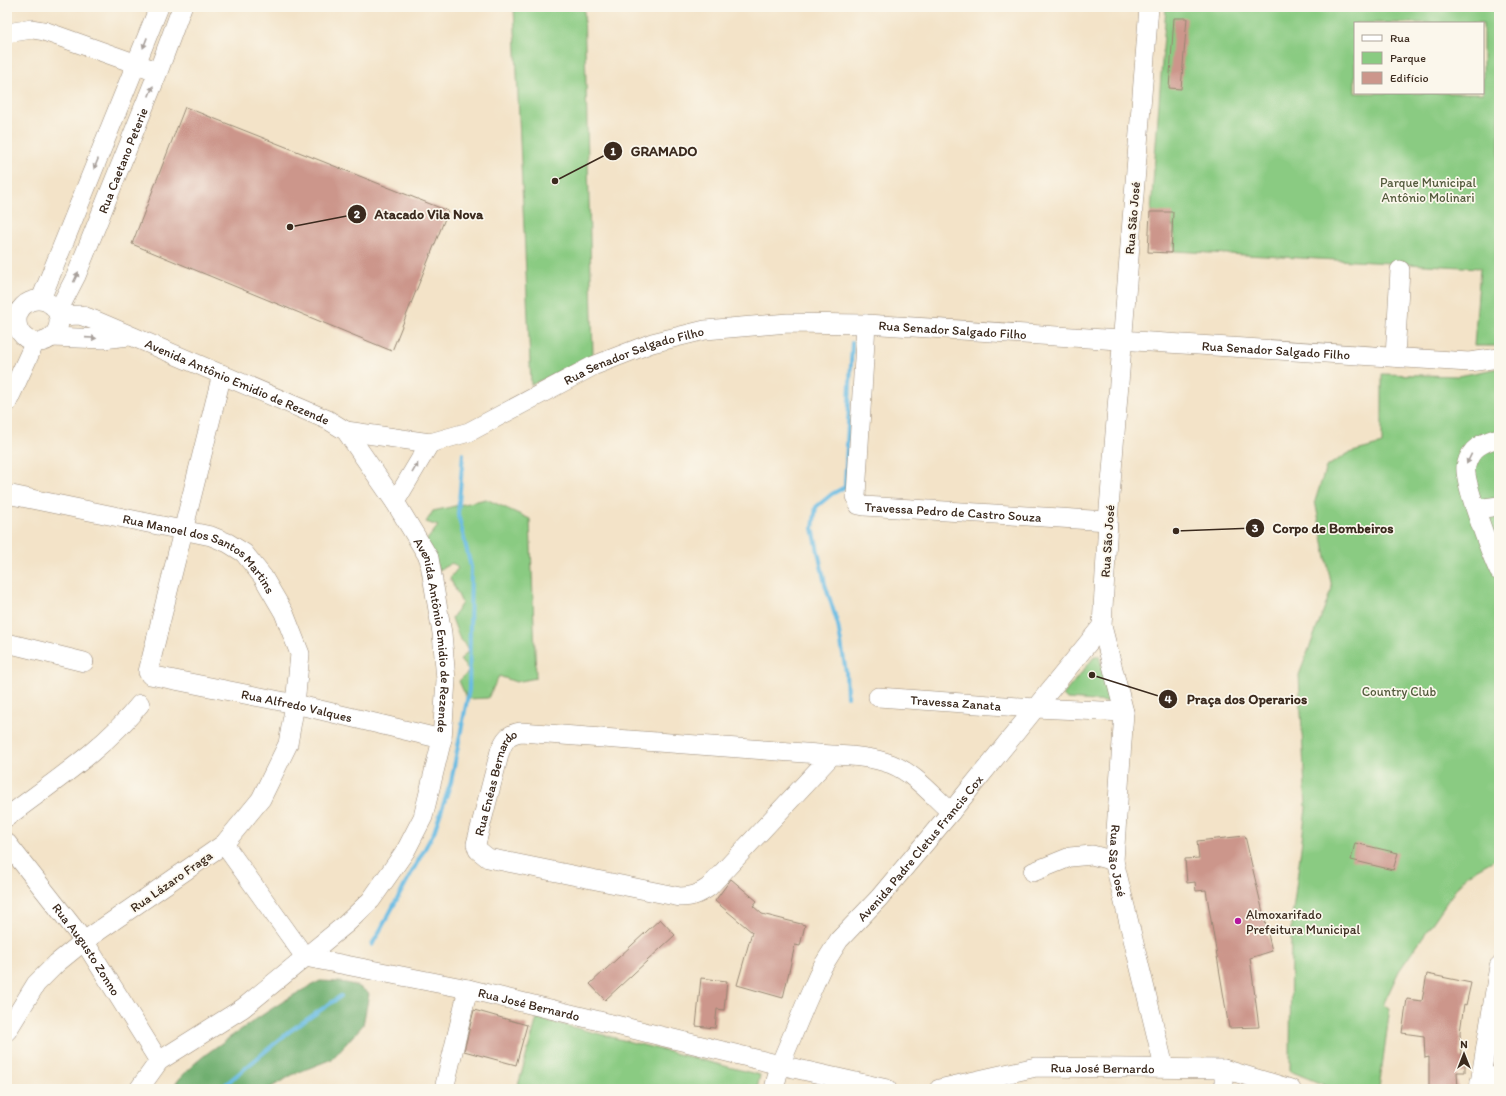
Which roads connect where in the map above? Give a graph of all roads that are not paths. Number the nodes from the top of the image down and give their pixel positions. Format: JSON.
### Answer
{"nodes":[{"id":1,"x":159,"y":7,"type":"edge"},
{"id":2,"x":182,"y":7,"type":"edge"},
{"id":3,"x":1149,"y":7,"type":"edge"},
{"id":4,"x":7,"y":33,"type":"edge"},
{"id":5,"x":137,"y":64,"type":"junction"},
{"id":6,"x":158,"y":72,"type":"junction"},
{"id":7,"x":1400,"y":270,"type":"dead end"},
{"id":8,"x":41,"y":300,"type":"junction"},
{"id":9,"x":58,"y":313,"type":"junction"},
{"id":10,"x":12,"y":316,"type":"edge"},
{"id":11,"x":866,"y":324,"type":"junction"},
{"id":12,"x":129,"y":336,"type":"junction"},
{"id":13,"x":7,"y":338,"type":"edge"},
{"id":14,"x":38,"y":339,"type":"junction"},
{"id":15,"x":1122,"y":339,"type":"junction"},
{"id":16,"x":1395,"y":358,"type":"junction"},
{"id":17,"x":1499,"y":358,"type":"edge"},
{"id":18,"x":222,"y":374,"type":"junction"},
{"id":19,"x":7,"y":404,"type":"edge"},
{"id":20,"x":346,"y":431,"type":"junction"},
{"id":21,"x":1499,"y":438,"type":"edge"},
{"id":22,"x":430,"y":443,"type":"junction"},
{"id":23,"x":7,"y":494,"type":"edge"},
{"id":24,"x":395,"y":502,"type":"junction"},
{"id":25,"x":1499,"y":506,"type":"edge"},
{"id":26,"x":1476,"y":509,"type":"junction"},
{"id":27,"x":1108,"y":521,"type":"junction"},
{"id":28,"x":182,"y":530,"type":"junction"},
{"id":29,"x":1499,"y":571,"type":"edge"},
{"id":30,"x":1102,"y":626,"type":"junction"},
{"id":31,"x":7,"y":642,"type":"edge"},
{"id":32,"x":84,"y":662,"type":"dead end"},
{"id":33,"x":878,"y":697,"type":"dead end"},
{"id":34,"x":140,"y":704,"type":"dead end"},
{"id":35,"x":295,"y":704,"type":"junction"},
{"id":36,"x":1035,"y":708,"type":"junction"},
{"id":37,"x":1124,"y":712,"type":"junction"},
{"id":38,"x":442,"y":738,"type":"junction"},
{"id":39,"x":832,"y":755,"type":"junction"},
{"id":40,"x":952,"y":812,"type":"junction"},
{"id":41,"x":7,"y":817,"type":"edge"},
{"id":42,"x":7,"y":843,"type":"edge"},
{"id":43,"x":224,"y":844,"type":"junction"},
{"id":44,"x":1114,"y":861,"type":"junction"},
{"id":45,"x":1033,"y":872,"type":"dead end"},
{"id":46,"x":84,"y":941,"type":"junction"},
{"id":47,"x":305,"y":957,"type":"junction"},
{"id":48,"x":1499,"y":966,"type":"edge"},
{"id":49,"x":468,"y":989,"type":"junction"},
{"id":50,"x":7,"y":1031,"type":"edge"},
{"id":51,"x":159,"y":1061,"type":"junction"},
{"id":52,"x":780,"y":1065,"type":"junction"},
{"id":53,"x":1164,"y":1067,"type":"junction"},
{"id":54,"x":1224,"y":1069,"type":"junction"},
{"id":55,"x":1499,"y":1075,"type":"edge"},
{"id":56,"x":1271,"y":1085,"type":"edge"},
{"id":57,"x":1480,"y":1085,"type":"edge"},
{"id":58,"x":139,"y":1089,"type":"edge"},
{"id":59,"x":444,"y":1089,"type":"edge"},
{"id":60,"x":774,"y":1089,"type":"edge"},
{"id":61,"x":887,"y":1089,"type":"edge"},
{"id":62,"x":938,"y":1089,"type":"edge"},
{"id":63,"x":1224,"y":1089,"type":"edge"},
{"id":64,"x":1291,"y":1089,"type":"edge"}],
"edges":[{"from":1,"to":5,"type":"street","name":"Rua Caetano Peterie","one_way":true},
{"from":2,"to":6,"type":"street","name":"Rua Caetano Peterie"},
{"from":3,"to":15,"type":"street","name":"Rua São José"},
{"from":4,"to":5,"type":"street"},
{"from":5,"to":6,"type":"street"},
{"from":5,"to":8,"type":"street","name":"Rua Caetano Peterie","one_way":true},
{"from":9,"to":6,"type":"street","name":"Rua Caetano Peterie","one_way":true},
{"from":7,"to":16,"type":"street"},
{"from":8,"to":9,"type":"street"},
{"from":8,"to":10,"type":"street"},
{"from":9,"to":12,"type":"street","name":"Avenida Antônio Emidio de Rezende"},
{"from":9,"to":14,"type":"street"},
{"from":10,"to":14,"type":"street"},
{"from":11,"to":15,"type":"street","name":"Rua Senador Salgado Filho"},
{"from":11,"to":22,"type":"street","name":"Rua Senador Salgado Filho"},
{"from":11,"to":27,"type":"street","name":"Travessa Pedro de Castro Souza"},
{"from":14,"to":12,"type":"street","name":"Avenida Antônio Emidio de Rezende","one_way":true},
{"from":12,"to":18,"type":"street","name":"Avenida Antônio Emidio de Rezende"},
{"from":13,"to":14,"type":"street","name":"Avenida Antônio Emidio de Rezende"},
{"from":14,"to":19,"type":"street"},
{"from":15,"to":16,"type":"street","name":"Rua Senador Salgado Filho"},
{"from":15,"to":27,"type":"street","name":"Rua São José"},
{"from":16,"to":17,"type":"street","name":"Rua Senador Salgado Filho"},
{"from":18,"to":20,"type":"street","name":"Avenida Antônio Emidio de Rezende"},
{"from":18,"to":28,"type":"street"},
{"from":20,"to":22,"type":"street"},
{"from":20,"to":24,"type":"street","name":"Avenida Antônio Emidio de Rezende"},
{"from":21,"to":26,"type":"street","one_way":true},
{"from":24,"to":22,"type":"street","one_way":true},
{"from":23,"to":28,"type":"street","name":"Rua Manoel dos Santos Martins"},
{"from":24,"to":38,"type":"street","name":"Avenida Antônio Emidio de Rezende"},
{"from":25,"to":26,"type":"street"},
{"from":26,"to":29,"type":"street"},
{"from":27,"to":30,"type":"street","name":"Rua São José"},
{"from":28,"to":35,"type":"street","name":"Rua Manoel dos Santos Martins"},
{"from":28,"to":35,"type":"street","name":"Rua Alfredo Valques"},
{"from":30,"to":36,"type":"street","name":"Avenida Padre Cletus Francis Cox"},
{"from":30,"to":37,"type":"street","name":"Rua São José"},
{"from":31,"to":32,"type":"street"},
{"from":33,"to":36,"type":"street","name":"Travessa Zanata"},
{"from":34,"to":41,"type":"street"},
{"from":35,"to":38,"type":"street","name":"Rua Alfredo Valques"},
{"from":35,"to":43,"type":"street","name":"Rua Lázaro Fraga"},
{"from":36,"to":37,"type":"street","name":"Travessa Zanata"},
{"from":36,"to":40,"type":"street","name":"Avenida Padre Cletus Francis Cox"},
{"from":37,"to":44,"type":"street","name":"Rua São José"},
{"from":38,"to":47,"type":"street","name":"Avenida Antônio Emidio de Rezende"},
{"from":39,"to":39,"type":"street","name":"Rua Enéas Bernardo"},
{"from":39,"to":40,"type":"street","name":"Rua Enéas Bernardo"},
{"from":40,"to":52,"type":"street","name":"Avenida Padre Cletus Francis Cox"},
{"from":42,"to":46,"type":"street","name":"Rua Augusto Zonno"},
{"from":43,"to":46,"type":"street","name":"Rua Lázaro Fraga"},
{"from":43,"to":47,"type":"street"},
{"from":44,"to":45,"type":"street"},
{"from":44,"to":53,"type":"street","name":"Rua São José"},
{"from":46,"to":50,"type":"street","name":"Rua Lázaro Fraga"},
{"from":46,"to":51,"type":"street","name":"Rua Augusto Zonno"},
{"from":47,"to":49,"type":"street","name":"Rua José Bernardo"},
{"from":47,"to":51,"type":"street","name":"Avenida Antônio Emidio de Rezende"},
{"from":48,"to":57,"type":"street"},
{"from":49,"to":52,"type":"street","name":"Rua José Bernardo"},
{"from":49,"to":59,"type":"street"},
{"from":51,"to":58,"type":"street","name":"Avenida Antônio Emidio de Rezende"},
{"from":52,"to":60,"type":"street","name":"Avenida Padre Cletus Francis Cox"},
{"from":52,"to":61,"type":"street","name":"Rua José Bernardo"},
{"from":53,"to":54,"type":"street","name":"Rua José Bernardo"},
{"from":53,"to":62,"type":"street","name":"Rua José Bernardo"},
{"from":54,"to":56,"type":"street","name":"Rua José Bernardo"},
{"from":54,"to":63,"type":"street"},
{"from":55,"to":57,"type":"street"},
{"from":56,"to":64,"type":"street","name":"Rua José Bernardo"}]}
